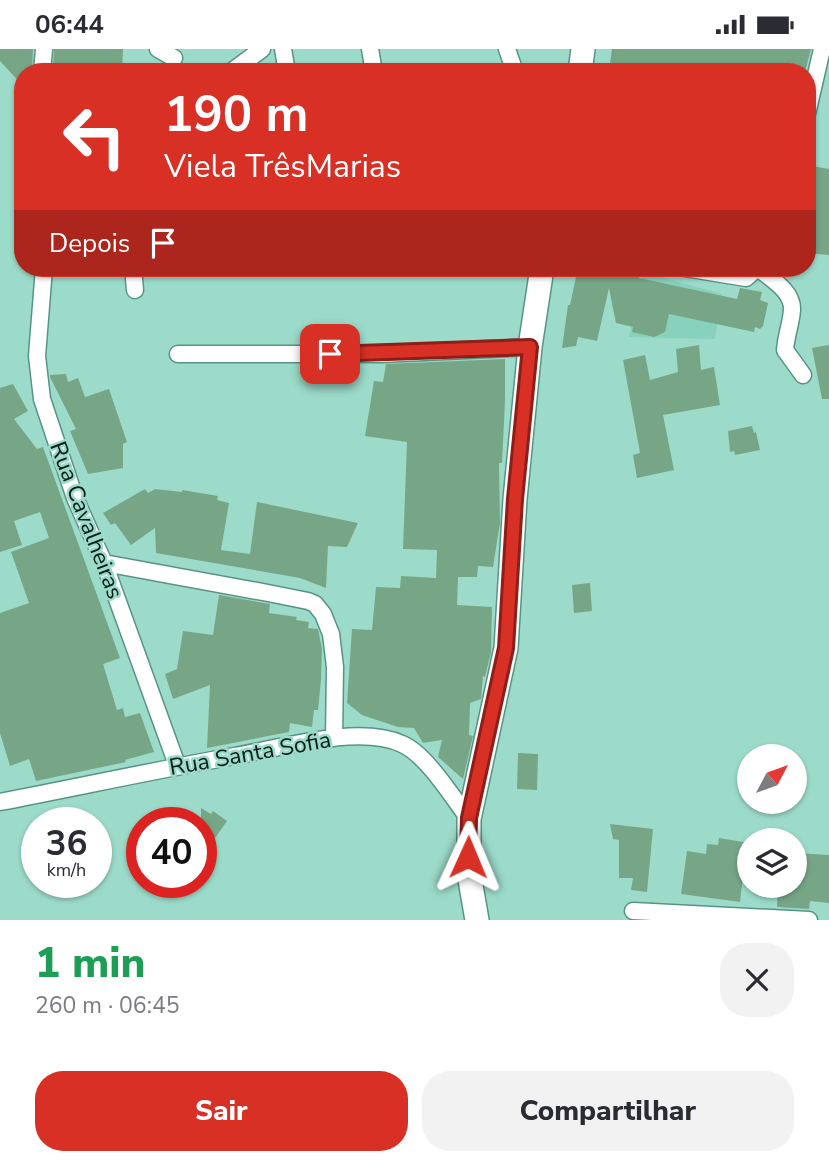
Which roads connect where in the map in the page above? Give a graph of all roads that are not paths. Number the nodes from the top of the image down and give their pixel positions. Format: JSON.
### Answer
{"nodes":[{"id":1,"x":158,"y":49,"type":"edge"},
{"id":2,"x":262,"y":49,"type":"edge"},
{"id":3,"x":822,"y":49,"type":"edge"},
{"id":4,"x":174,"y":58,"type":"dead end"},
{"id":5,"x":243,"y":63,"type":"edge"},
{"id":6,"x":816,"y":75,"type":"edge"},
{"id":7,"x":43,"y":277,"type":"edge"},
{"id":8,"x":134,"y":277,"type":"edge"},
{"id":9,"x":541,"y":277,"type":"edge"},
{"id":10,"x":769,"y":277,"type":"edge"},
{"id":11,"x":135,"y":290,"type":"dead end"},
{"id":12,"x":530,"y":347,"type":"junction"},
{"id":13,"x":178,"y":354,"type":"dead end"},
{"id":14,"x":803,"y":375,"type":"dead end"},
{"id":15,"x":104,"y":563,"type":"junction"},
{"id":16,"x":334,"y":738,"type":"junction"},
{"id":17,"x":177,"y":765,"type":"junction"},
{"id":18,"x":0,"y":802,"type":"edge"},
{"id":19,"x":469,"y":818,"type":"junction"},
{"id":20,"x":633,"y":911,"type":"dead end"},
{"id":21,"x":477,"y":920,"type":"edge"},
{"id":22,"x":809,"y":920,"type":"edge"}],
"edges":[{"from":1,"to":4,"type":"street"},
{"from":2,"to":5,"type":"street"},
{"from":3,"to":6,"type":"street"},
{"from":7,"to":15,"type":"street","name":"Rua Cavalheiras"},
{"from":8,"to":11,"type":"street"},
{"from":9,"to":12,"type":"street"},
{"from":10,"to":14,"type":"street"},
{"from":12,"to":13,"type":"street"},
{"from":12,"to":19,"type":"street"},
{"from":15,"to":16,"type":"street"},
{"from":15,"to":17,"type":"street","name":"Rua Cavalheiras"},
{"from":16,"to":17,"type":"street","name":"Rua Santa Sofia"},
{"from":16,"to":19,"type":"street","name":"Rua Santa Sofia"},
{"from":17,"to":18,"type":"street","name":"Rua Santa Sofia"},
{"from":19,"to":21,"type":"street"},
{"from":20,"to":22,"type":"street"}]}
